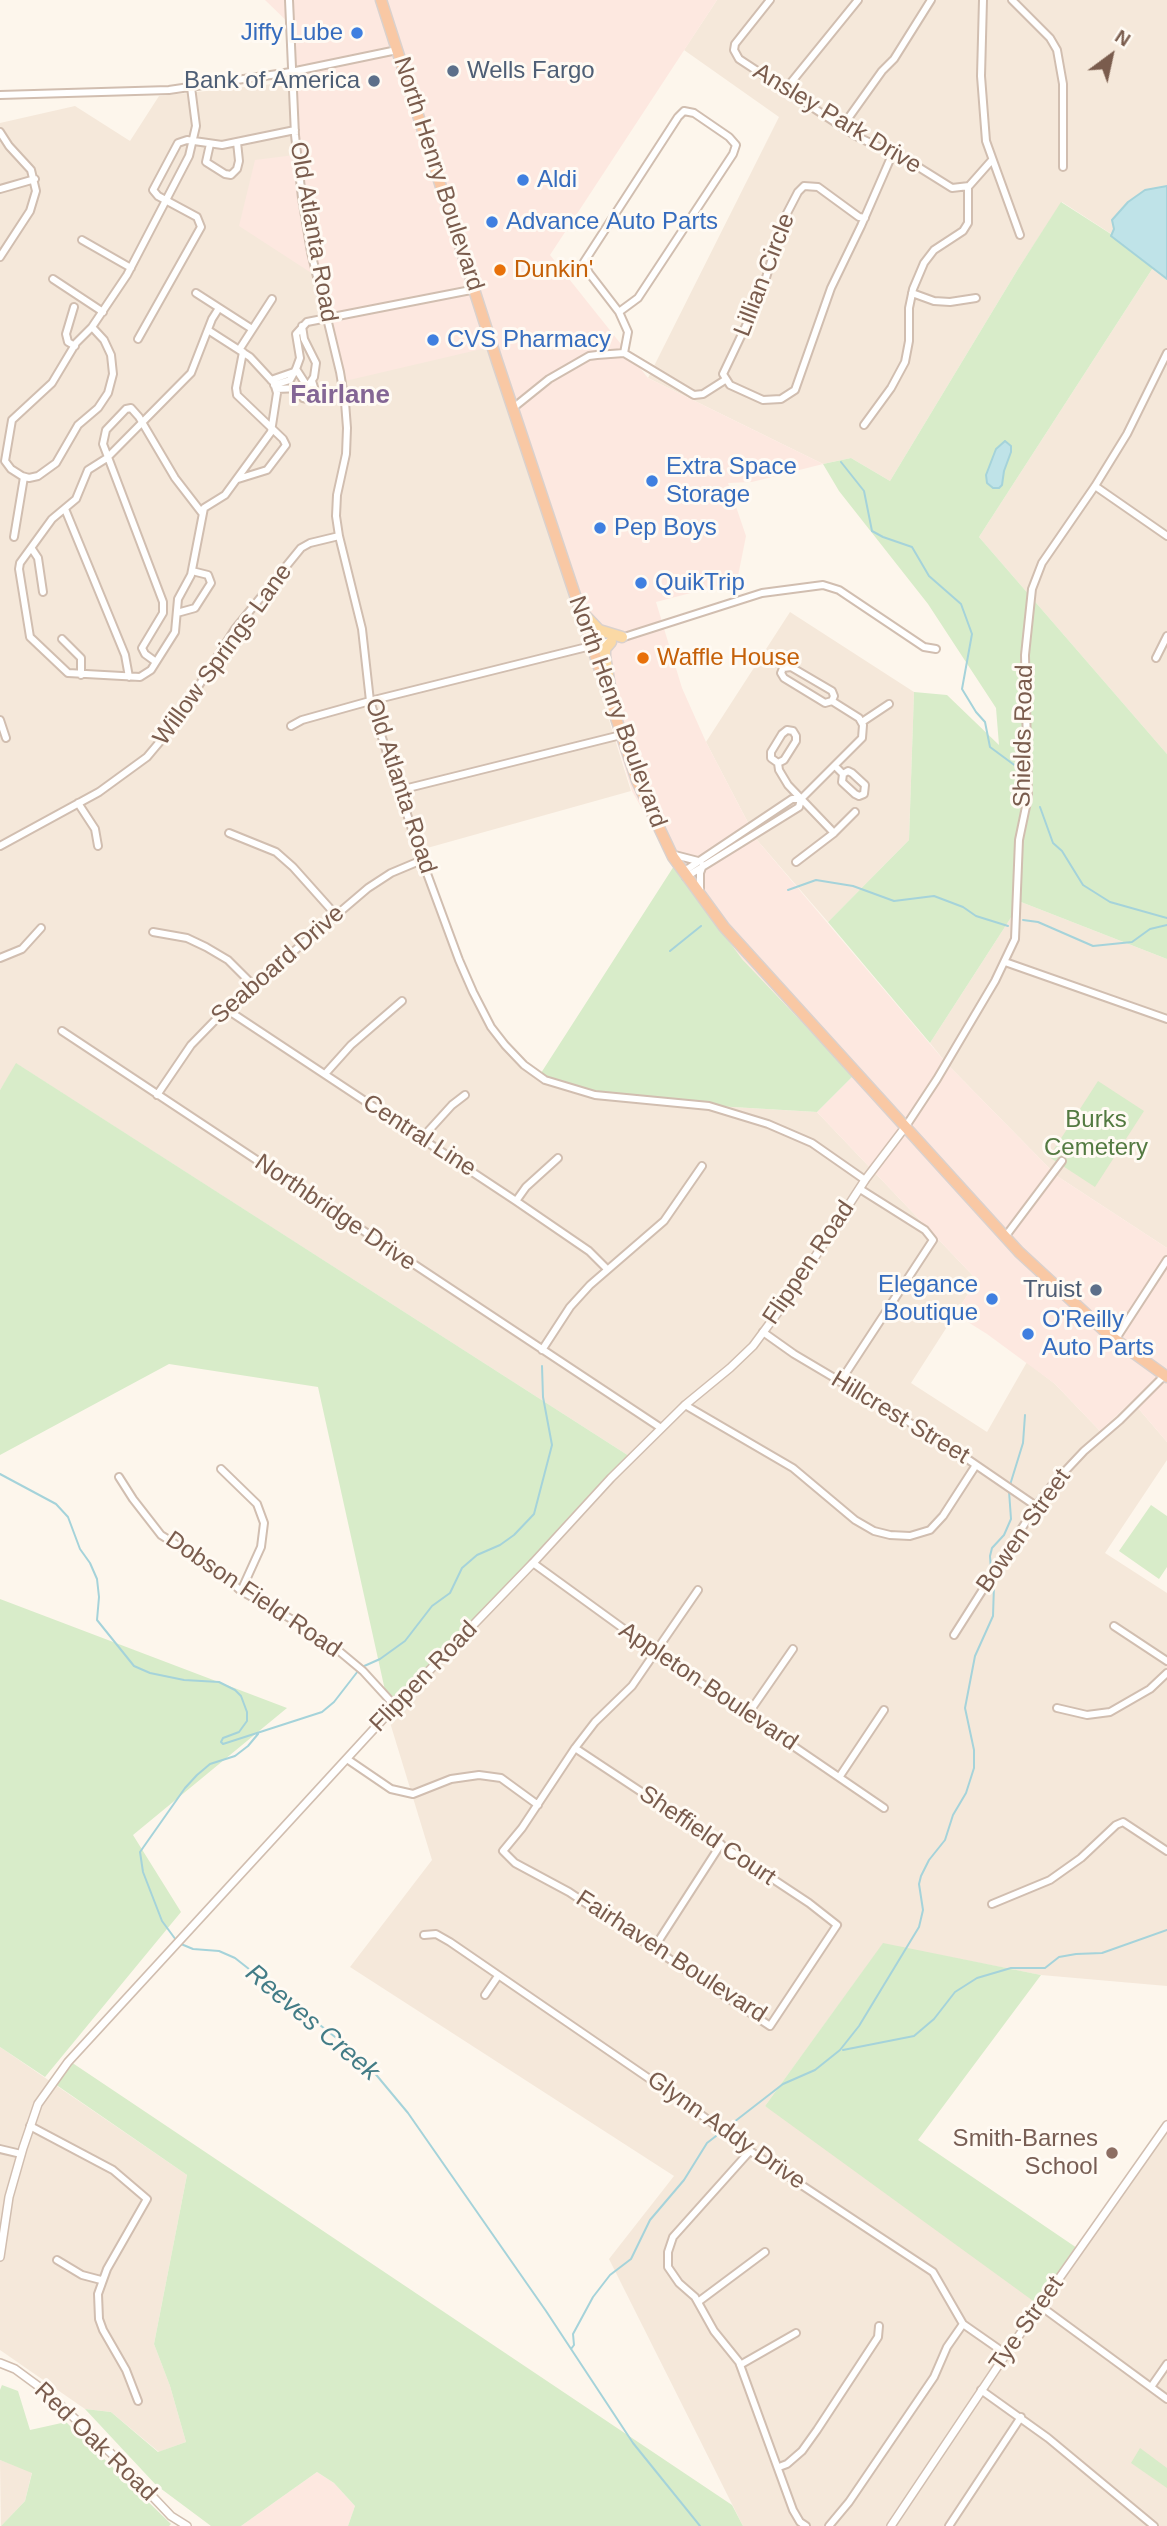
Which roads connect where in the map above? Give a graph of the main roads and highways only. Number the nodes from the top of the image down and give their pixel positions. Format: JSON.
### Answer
{"nodes":[{"id":1,"x":381,"y":0,"type":"edge"},
{"id":2,"x":580,"y":610,"type":"junction"},
{"id":3,"x":622,"y":637,"type":"road end"},
{"id":4,"x":611,"y":642,"type":"road end"},
{"id":5,"x":615,"y":714,"type":"junction"},
{"id":6,"x":1166,"y":1376,"type":"edge"}],
"edges":[{"from":1,"to":2,"type":"highway","name":"North Henry Boulevard"},
{"from":2,"to":3,"type":"main road"},
{"from":2,"to":5,"type":"highway","name":"North Henry Boulevard"},
{"from":4,"to":5,"type":"main road"},
{"from":5,"to":6,"type":"highway","name":"North Henry Boulevard"}]}
